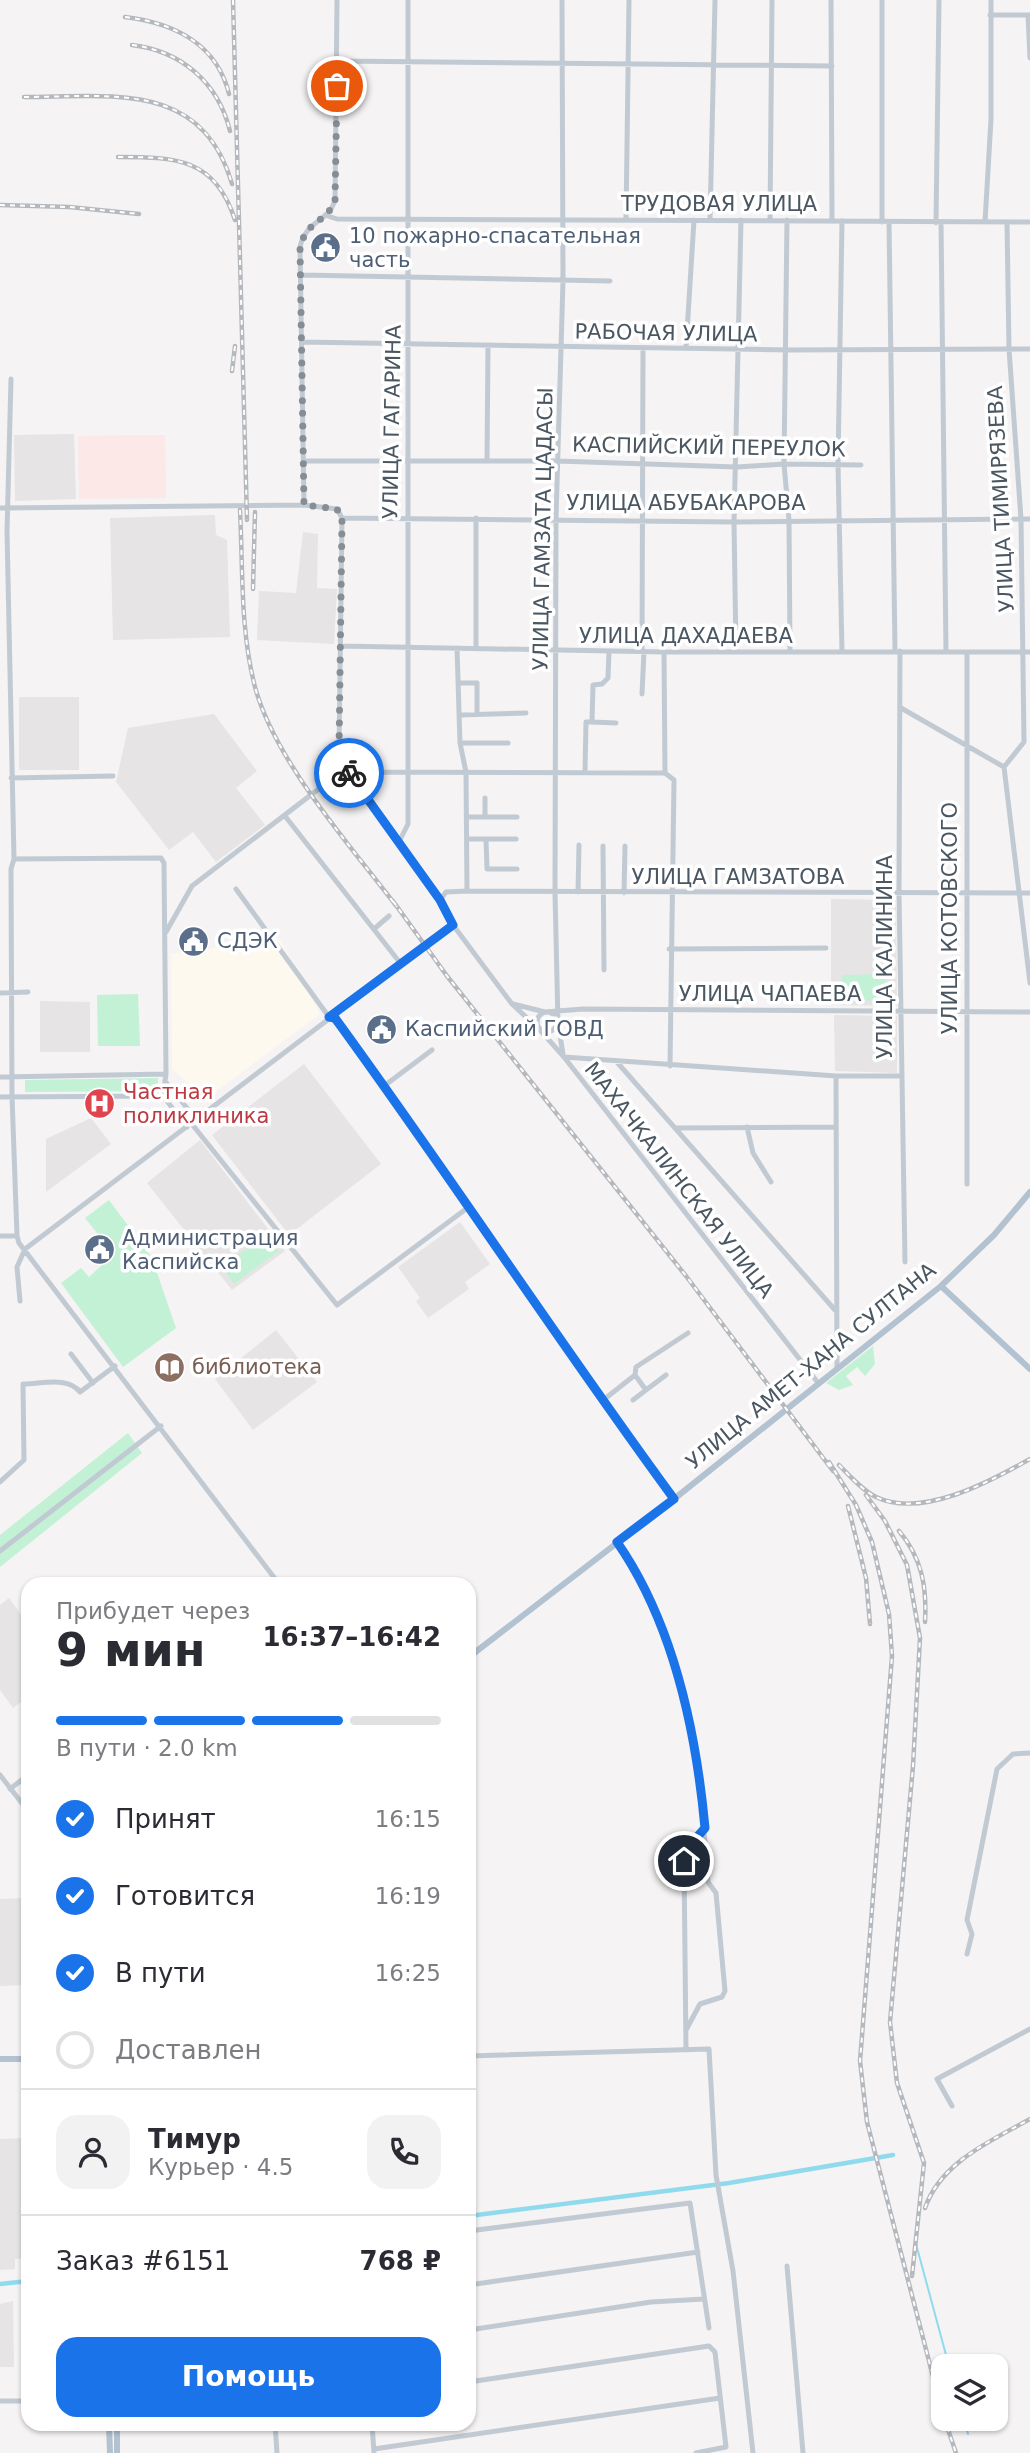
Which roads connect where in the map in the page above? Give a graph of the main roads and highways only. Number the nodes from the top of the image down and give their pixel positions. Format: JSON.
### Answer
{"nodes":[{"id":1,"x":1030,"y":1192,"type":"edge"},
{"id":2,"x":942,"y":1286,"type":"junction"},
{"id":3,"x":1030,"y":1370,"type":"edge"},
{"id":4,"x":476,"y":1652,"type":"edge"},
{"id":5,"x":0,"y":2059,"type":"edge"},
{"id":6,"x":21,"y":2059,"type":"edge"},
{"id":7,"x":109,"y":2431,"type":"edge"},
{"id":8,"x":117,"y":2431,"type":"edge"},
{"id":9,"x":110,"y":2453,"type":"edge"},
{"id":10,"x":117,"y":2453,"type":"edge"}],
"edges":[{"from":1,"to":2,"type":"main road","name":"УЛИЦА АМЕТ-ХАНА СУЛТАНА"},
{"from":2,"to":3,"type":"main road"},
{"from":2,"to":4,"type":"main road","name":"УЛИЦА АМЕТ-ХАНА СУЛТАНА"},
{"from":5,"to":6,"type":"main road"},
{"from":7,"to":9,"type":"main road"},
{"from":8,"to":10,"type":"main road"}]}
